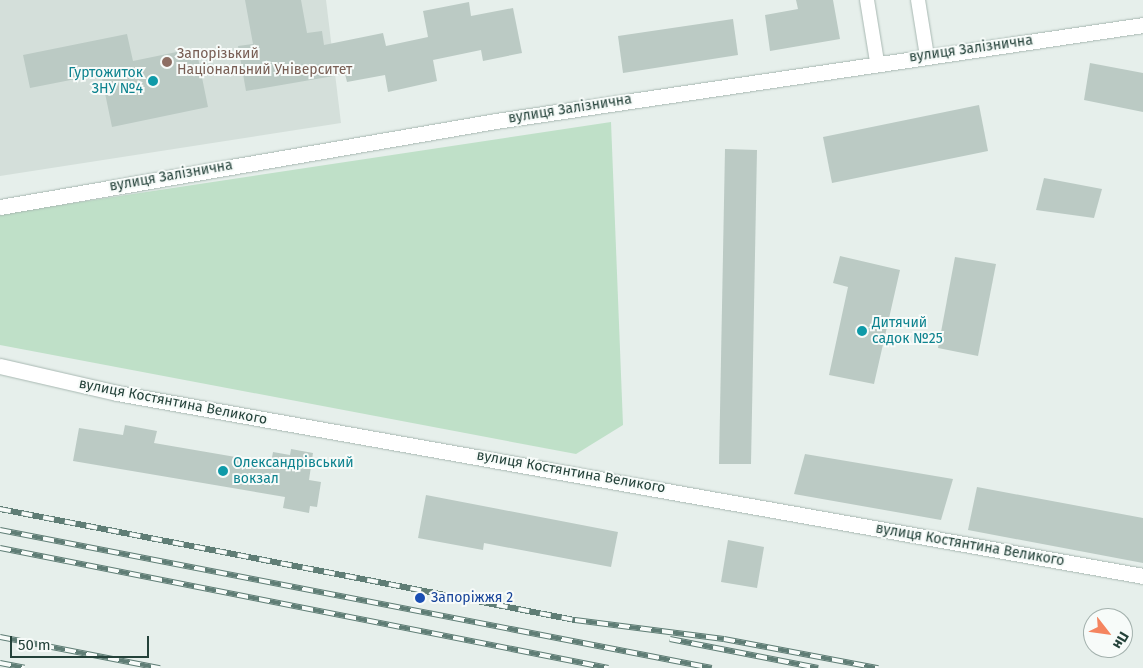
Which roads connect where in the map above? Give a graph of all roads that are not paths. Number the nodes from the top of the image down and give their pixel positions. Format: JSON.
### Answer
{"nodes":[{"id":1,"x":867,"y":0,"type":"edge"},
{"id":2,"x":918,"y":0,"type":"edge"},
{"id":3,"x":1143,"y":26,"type":"edge"},
{"id":4,"x":927,"y":56,"type":"junction"},
{"id":5,"x":877,"y":62,"type":"junction"},
{"id":6,"x":0,"y":207,"type":"edge"},
{"id":7,"x":0,"y":366,"type":"edge"},
{"id":8,"x":1143,"y":576,"type":"edge"}],
"edges":[{"from":1,"to":5,"type":"street"},
{"from":2,"to":4,"type":"street"},
{"from":3,"to":4,"type":"street","name":"вулиця Залізнична"},
{"from":4,"to":5,"type":"street","name":"вулиця Залізнична"},
{"from":5,"to":6,"type":"street","name":"вулиця Залізнична"},
{"from":7,"to":8,"type":"street","name":"вулиця Костянтина Великого"}]}
